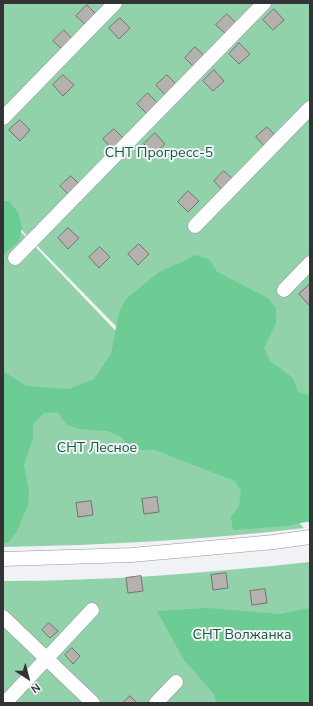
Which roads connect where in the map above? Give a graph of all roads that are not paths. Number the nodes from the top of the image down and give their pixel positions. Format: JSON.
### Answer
{"nodes":[{"id":1,"x":115,"y":3,"type":"edge"},
{"id":2,"x":264,"y":3,"type":"edge"},
{"id":3,"x":310,"y":108,"type":"edge"},
{"id":4,"x":3,"y":118,"type":"edge"},
{"id":5,"x":195,"y":226,"type":"dead end"},
{"id":6,"x":15,"y":258,"type":"dead end"},
{"id":7,"x":310,"y":263,"type":"edge"},
{"id":8,"x":284,"y":290,"type":"dead end"},
{"id":9,"x":310,"y":537,"type":"edge"},
{"id":10,"x":3,"y":559,"type":"edge"},
{"id":11,"x":92,"y":610,"type":"dead end"},
{"id":12,"x":3,"y":616,"type":"edge"},
{"id":13,"x":47,"y":658,"type":"junction"},
{"id":14,"x":176,"y":682,"type":"dead end"},
{"id":15,"x":5,"y":703,"type":"edge"},
{"id":16,"x":93,"y":703,"type":"edge"},
{"id":17,"x":156,"y":703,"type":"edge"}],
"edges":[{"from":1,"to":4,"type":"street"},
{"from":2,"to":6,"type":"street"},
{"from":3,"to":5,"type":"street"},
{"from":7,"to":8,"type":"street"},
{"from":9,"to":10,"type":"street"},
{"from":11,"to":13,"type":"street"},
{"from":12,"to":13,"type":"street"},
{"from":13,"to":15,"type":"street"},
{"from":13,"to":16,"type":"street"},
{"from":14,"to":17,"type":"street"}]}
